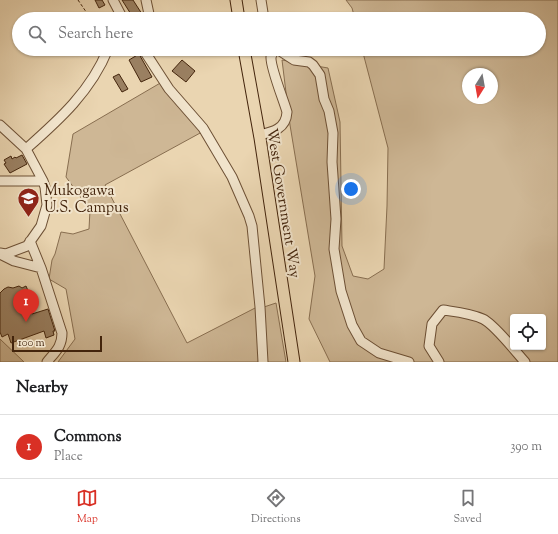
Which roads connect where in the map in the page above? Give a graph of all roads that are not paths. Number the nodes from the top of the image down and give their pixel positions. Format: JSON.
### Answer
{"nodes":[{"id":1,"x":113,"y":0,"type":"edge"},
{"id":2,"x":146,"y":0,"type":"edge"},
{"id":3,"x":236,"y":0,"type":"edge"},
{"id":4,"x":261,"y":0,"type":"edge"},
{"id":5,"x":119,"y":12,"type":"edge"},
{"id":6,"x":149,"y":12,"type":"edge"},
{"id":7,"x":238,"y":12,"type":"edge"},
{"id":8,"x":263,"y":12,"type":"edge"},
{"id":9,"x":105,"y":56,"type":"edge"},
{"id":10,"x":148,"y":56,"type":"edge"},
{"id":11,"x":245,"y":56,"type":"edge"},
{"id":12,"x":271,"y":56,"type":"edge"},
{"id":13,"x":288,"y":56,"type":"edge"},
{"id":14,"x":0,"y":125,"type":"edge"},
{"id":15,"x":259,"y":135,"type":"junction"},
{"id":16,"x":26,"y":149,"type":"junction"},
{"id":17,"x":0,"y":181,"type":"edge"},
{"id":18,"x":43,"y":181,"type":"junction"},
{"id":19,"x":29,"y":244,"type":"junction"},
{"id":20,"x":0,"y":254,"type":"edge"},
{"id":21,"x":41,"y":268,"type":"junction"},
{"id":22,"x":47,"y":362,"type":"edge"},
{"id":23,"x":263,"y":362,"type":"edge"},
{"id":24,"x":294,"y":362,"type":"edge"},
{"id":25,"x":409,"y":362,"type":"edge"},
{"id":26,"x":439,"y":362,"type":"edge"},
{"id":27,"x":525,"y":362,"type":"edge"}],
"edges":[{"from":1,"to":5,"type":"street"},
{"from":2,"to":6,"type":"street"},
{"from":3,"to":7,"type":"main road"},
{"from":4,"to":8,"type":"street"},
{"from":9,"to":16,"type":"street"},
{"from":10,"to":23,"type":"street"},
{"from":11,"to":15,"type":"main road","name":"West Government Way"},
{"from":12,"to":15,"type":"street"},
{"from":13,"to":25,"type":"street"},
{"from":14,"to":16,"type":"street"},
{"from":15,"to":24,"type":"main road","name":"West Government Way"},
{"from":16,"to":18,"type":"street"},
{"from":17,"to":18,"type":"street"},
{"from":18,"to":19,"type":"street"},
{"from":19,"to":20,"type":"street"},
{"from":19,"to":21,"type":"street"},
{"from":20,"to":21,"type":"street"},
{"from":21,"to":22,"type":"street"},
{"from":26,"to":27,"type":"street"}]}
